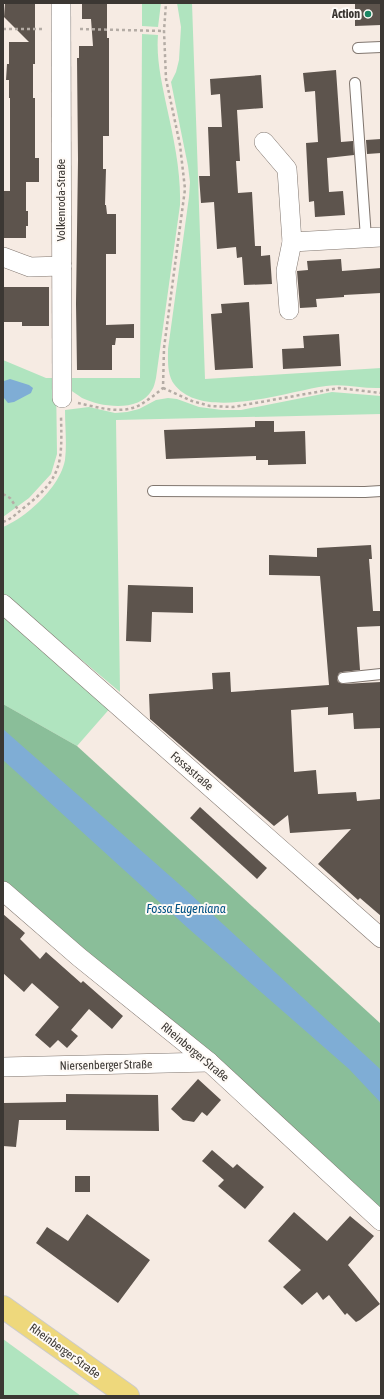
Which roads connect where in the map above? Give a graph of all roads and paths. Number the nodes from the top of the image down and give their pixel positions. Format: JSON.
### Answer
{"nodes":[{"id":1,"x":61,"y":3,"type":"edge"},
{"id":2,"x":166,"y":3,"type":"edge"},
{"id":3,"x":3,"y":29,"type":"edge"},
{"id":4,"x":61,"y":29,"type":"junction"},
{"id":5,"x":164,"y":31,"type":"junction"},
{"id":6,"x":381,"y":47,"type":"edge"},
{"id":7,"x":358,"y":48,"type":"dead end"},
{"id":8,"x":355,"y":83,"type":"dead end"},
{"id":9,"x":264,"y":142,"type":"dead end"},
{"id":10,"x":373,"y":237,"type":"edge"},
{"id":11,"x":292,"y":242,"type":"junction"},
{"id":12,"x":3,"y":257,"type":"edge"},
{"id":13,"x":62,"y":266,"type":"junction"},
{"id":14,"x":289,"y":310,"type":"dead end"},
{"id":15,"x":163,"y":388,"type":"junction"},
{"id":16,"x":381,"y":393,"type":"edge"},
{"id":17,"x":62,"y":398,"type":"junction"},
{"id":18,"x":153,"y":491,"type":"dead end"},
{"id":19,"x":381,"y":491,"type":"edge"},
{"id":20,"x":3,"y":494,"type":"edge"},
{"id":21,"x":19,"y":511,"type":"junction"},
{"id":22,"x":3,"y":522,"type":"edge"},
{"id":23,"x":3,"y":604,"type":"edge"},
{"id":24,"x":381,"y":674,"type":"edge"},
{"id":25,"x":343,"y":678,"type":"dead end"},
{"id":26,"x":3,"y":891,"type":"edge"},
{"id":27,"x":381,"y":938,"type":"edge"},
{"id":28,"x":209,"y":1062,"type":"junction"},
{"id":29,"x":3,"y":1067,"type":"edge"},
{"id":30,"x":381,"y":1221,"type":"edge"},
{"id":31,"x":3,"y":1307,"type":"edge"},
{"id":32,"x":128,"y":1396,"type":"edge"}],
"edges":[{"from":1,"to":4,"type":"street","name":"Volkenroda-Straße"},
{"from":2,"to":5,"type":"path"},
{"from":3,"to":4,"type":"path"},
{"from":4,"to":5,"type":"path"},
{"from":4,"to":13,"type":"street","name":"Volkenroda-Straße"},
{"from":5,"to":15,"type":"path"},
{"from":6,"to":7,"type":"lane"},
{"from":8,"to":10,"type":"lane"},
{"from":9,"to":11,"type":"street"},
{"from":10,"to":11,"type":"street"},
{"from":11,"to":14,"type":"street"},
{"from":12,"to":13,"type":"street"},
{"from":13,"to":17,"type":"street","name":"Volkenroda-Straße"},
{"from":15,"to":16,"type":"path"},
{"from":15,"to":17,"type":"path"},
{"from":17,"to":21,"type":"path"},
{"from":18,"to":19,"type":"lane"},
{"from":20,"to":21,"type":"path"},
{"from":21,"to":22,"type":"path"},
{"from":23,"to":27,"type":"street","name":"Fossastraße"},
{"from":24,"to":25,"type":"lane"},
{"from":26,"to":28,"type":"street","name":"Rheinberger Straße"},
{"from":28,"to":29,"type":"street","name":"Niersenberger Straße"},
{"from":28,"to":30,"type":"street","name":"Rheinberger Straße"},
{"from":31,"to":32,"type":"main road","name":"Rheinberger Straße"}]}
